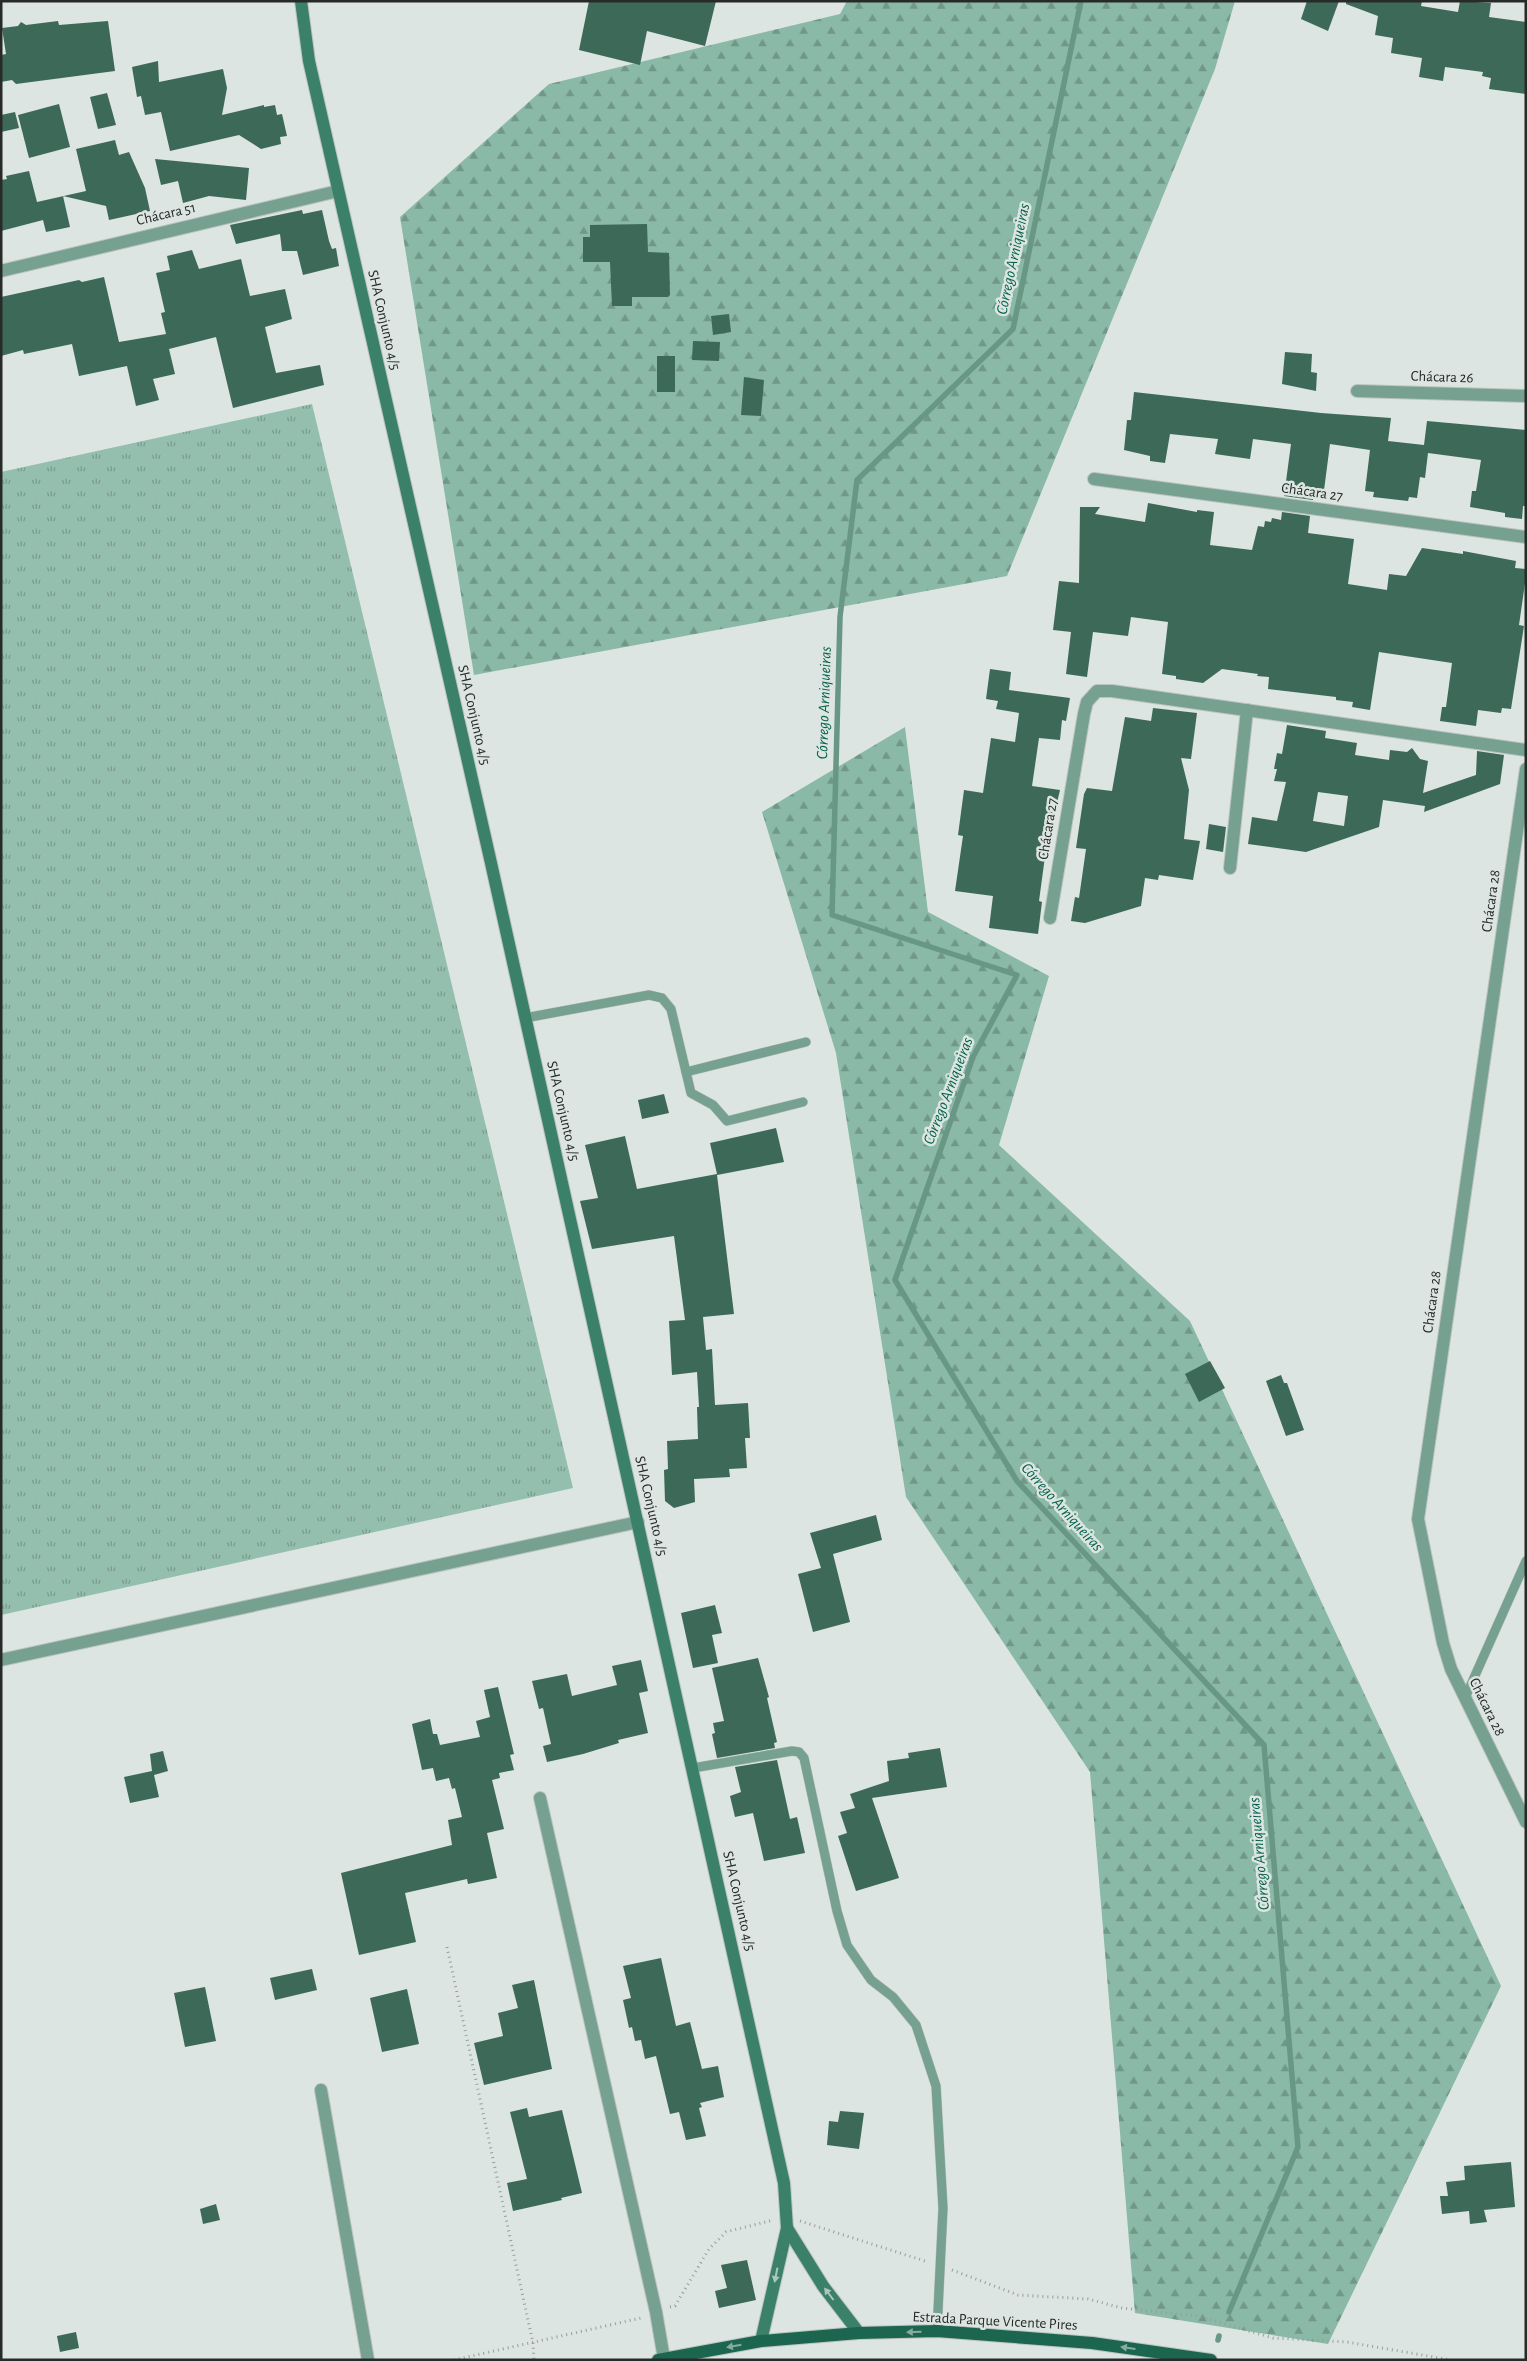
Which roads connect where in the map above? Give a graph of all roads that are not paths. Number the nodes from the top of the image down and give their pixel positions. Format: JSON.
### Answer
{"nodes":[{"id":1,"x":300,"y":1,"type":"edge"},
{"id":2,"x":338,"y":191,"type":"junction"},
{"id":3,"x":1,"y":271,"type":"edge"},
{"id":4,"x":1357,"y":391,"type":"dead end"},
{"id":5,"x":1526,"y":396,"type":"edge"},
{"id":6,"x":1094,"y":479,"type":"dead end"},
{"id":7,"x":1526,"y":537,"type":"edge"},
{"id":8,"x":1247,"y":710,"type":"junction"},
{"id":9,"x":1526,"y":750,"type":"edge"},
{"id":10,"x":1526,"y":769,"type":"edge"},
{"id":11,"x":1230,"y":868,"type":"dead end"},
{"id":12,"x":1050,"y":918,"type":"dead end"},
{"id":13,"x":525,"y":1018,"type":"junction"},
{"id":14,"x":806,"y":1042,"type":"dead end"},
{"id":15,"x":686,"y":1072,"type":"junction"},
{"id":16,"x":803,"y":1102,"type":"dead end"},
{"id":17,"x":638,"y":1522,"type":"junction"},
{"id":18,"x":1526,"y":1561,"type":"edge"},
{"id":19,"x":1,"y":1660,"type":"edge"},
{"id":20,"x":1465,"y":1698,"type":"junction"},
{"id":21,"x":693,"y":1768,"type":"junction"},
{"id":22,"x":540,"y":1798,"type":"dead end"},
{"id":23,"x":1526,"y":1822,"type":"edge"},
{"id":24,"x":321,"y":2090,"type":"dead end"},
{"id":25,"x":787,"y":2228,"type":"junction"},
{"id":26,"x":937,"y":2331,"type":"junction"},
{"id":27,"x":858,"y":2332,"type":"junction"},
{"id":28,"x":761,"y":2341,"type":"junction"},
{"id":29,"x":661,"y":2359,"type":"edge"},
{"id":30,"x":368,"y":2360,"type":"edge"},
{"id":31,"x":1211,"y":2360,"type":"edge"}],
"edges":[{"from":1,"to":2,"type":"street","name":"SHA Conjunto 4/5"},
{"from":2,"to":3,"type":"street","name":"Chácara 51"},
{"from":2,"to":13,"type":"street","name":"SHA Conjunto 4/5"},
{"from":4,"to":5,"type":"street","name":"Chácara 26"},
{"from":6,"to":7,"type":"street","name":"Chácara 27"},
{"from":8,"to":9,"type":"street","name":"Chácara 27"},
{"from":8,"to":11,"type":"street"},
{"from":8,"to":12,"type":"street","name":"Chácara 27"},
{"from":10,"to":20,"type":"street","name":"Chácara 28"},
{"from":13,"to":15,"type":"lane"},
{"from":13,"to":17,"type":"street","name":"SHA Conjunto 4/5"},
{"from":14,"to":15,"type":"lane"},
{"from":15,"to":16,"type":"lane"},
{"from":17,"to":19,"type":"street"},
{"from":17,"to":21,"type":"street","name":"SHA Conjunto 4/5"},
{"from":18,"to":20,"type":"lane"},
{"from":20,"to":23,"type":"street","name":"Chácara 28"},
{"from":21,"to":25,"type":"street","name":"SHA Conjunto 4/5"},
{"from":21,"to":26,"type":"lane"},
{"from":22,"to":29,"type":"street"},
{"from":24,"to":30,"type":"street"},
{"from":27,"to":25,"type":"street","name":"SHA Conjunto 4/5","one_way":true},
{"from":25,"to":28,"type":"street","name":"SHA Conjunto 4/5","one_way":true},
{"from":26,"to":27,"type":"main road","name":"Estrada Parque Vicente Pires","one_way":true},
{"from":31,"to":26,"type":"main road","name":"Estrada Parque Vicente Pires","one_way":true},
{"from":27,"to":28,"type":"main road","name":"Estrada Parque Vicente Pires"},
{"from":28,"to":29,"type":"main road","name":"Estrada Parque Vicente Pires","one_way":true}]}
